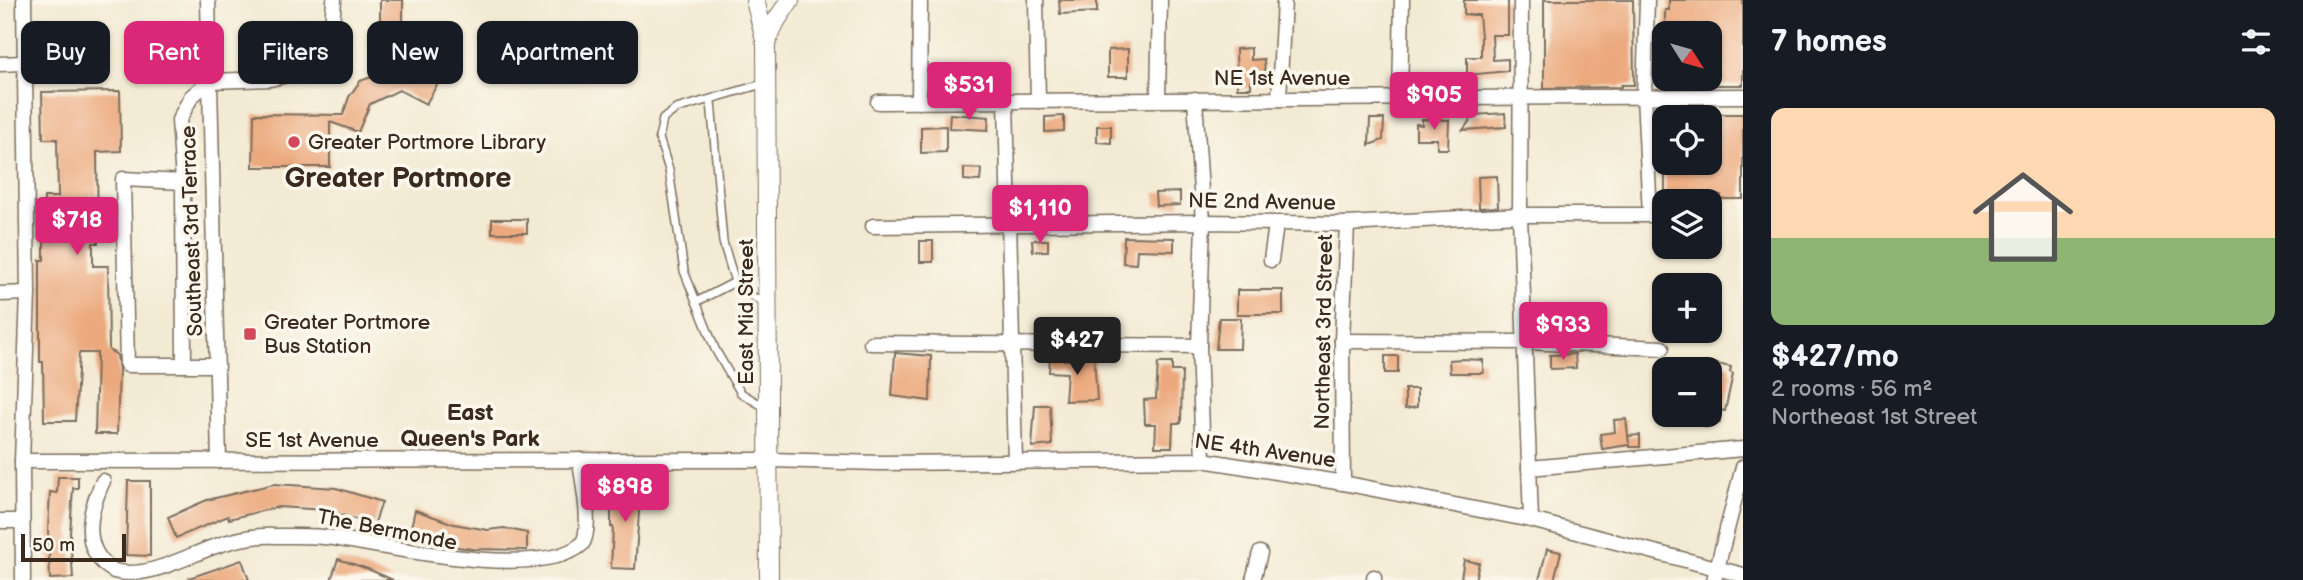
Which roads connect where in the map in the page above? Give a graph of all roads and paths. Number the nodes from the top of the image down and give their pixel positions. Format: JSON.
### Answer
{"nodes":[{"id":1,"x":24,"y":0,"type":"edge"},
{"id":2,"x":208,"y":0,"type":"edge"},
{"id":3,"x":334,"y":0,"type":"edge"},
{"id":4,"x":755,"y":0,"type":"edge"},
{"id":5,"x":790,"y":0,"type":"edge"},
{"id":6,"x":920,"y":0,"type":"edge"},
{"id":7,"x":1036,"y":0,"type":"edge"},
{"id":8,"x":1160,"y":0,"type":"edge"},
{"id":9,"x":1283,"y":0,"type":"edge"},
{"id":10,"x":1402,"y":0,"type":"edge"},
{"id":11,"x":1521,"y":0,"type":"edge"},
{"id":12,"x":1647,"y":0,"type":"edge"},
{"id":13,"x":24,"y":21,"type":"edge"},
{"id":14,"x":208,"y":21,"type":"edge"},
{"id":15,"x":766,"y":44,"type":"junction"},
{"id":16,"x":21,"y":63,"type":"edge"},
{"id":17,"x":0,"y":64,"type":"edge"},
{"id":18,"x":224,"y":81,"type":"edge"},
{"id":19,"x":767,"y":83,"type":"junction"},
{"id":20,"x":24,"y":84,"type":"edge"},
{"id":21,"x":206,"y":84,"type":"edge"},
{"id":22,"x":209,"y":84,"type":"edge"},
{"id":23,"x":1644,"y":96,"type":"junction"},
{"id":24,"x":1743,"y":96,"type":"edge"},
{"id":25,"x":1158,"y":99,"type":"junction"},
{"id":26,"x":1195,"y":99,"type":"junction"},
{"id":27,"x":1279,"y":99,"type":"junction"},
{"id":28,"x":1400,"y":99,"type":"junction"},
{"id":29,"x":1521,"y":99,"type":"junction"},
{"id":30,"x":711,"y":100,"type":"junction"},
{"id":31,"x":1006,"y":101,"type":"junction"},
{"id":32,"x":1038,"y":101,"type":"junction"},
{"id":33,"x":878,"y":102,"type":"dead end"},
{"id":34,"x":919,"y":102,"type":"junction"},
{"id":35,"x":183,"y":182,"type":"junction"},
{"id":36,"x":1520,"y":215,"type":"junction"},
{"id":37,"x":1203,"y":222,"type":"junction"},
{"id":38,"x":1009,"y":224,"type":"junction"},
{"id":39,"x":1347,"y":224,"type":"junction"},
{"id":40,"x":1276,"y":225,"type":"junction"},
{"id":41,"x":873,"y":226,"type":"dead end"},
{"id":42,"x":1271,"y":260,"type":"dead end"},
{"id":43,"x":735,"y":282,"type":"junction"},
{"id":44,"x":29,"y":293,"type":"junction"},
{"id":45,"x":0,"y":294,"type":"edge"},
{"id":46,"x":696,"y":302,"type":"junction"},
{"id":47,"x":768,"y":305,"type":"junction"},
{"id":48,"x":1342,"y":341,"type":"junction"},
{"id":49,"x":1525,"y":342,"type":"junction"},
{"id":50,"x":871,"y":343,"type":"dead end"},
{"id":51,"x":1012,"y":344,"type":"junction"},
{"id":52,"x":1199,"y":346,"type":"junction"},
{"id":53,"x":1662,"y":348,"type":"dead end"},
{"id":54,"x":184,"y":365,"type":"junction"},
{"id":55,"x":217,"y":365,"type":"junction"},
{"id":56,"x":769,"y":411,"type":"junction"},
{"id":57,"x":1743,"y":449,"type":"edge"},
{"id":58,"x":580,"y":460,"type":"junction"},
{"id":59,"x":769,"y":460,"type":"junction"},
{"id":60,"x":1203,"y":460,"type":"junction"},
{"id":61,"x":23,"y":461,"type":"junction"},
{"id":62,"x":219,"y":461,"type":"junction"},
{"id":63,"x":1015,"y":461,"type":"junction"},
{"id":64,"x":1743,"y":467,"type":"edge"},
{"id":65,"x":1529,"y":468,"type":"junction"},
{"id":66,"x":103,"y":481,"type":"dead end"},
{"id":67,"x":1343,"y":483,"type":"junction"},
{"id":68,"x":1531,"y":520,"type":"junction"},
{"id":69,"x":22,"y":521,"type":"junction"},
{"id":70,"x":0,"y":522,"type":"edge"},
{"id":71,"x":1260,"y":553,"type":"dead end"},
{"id":72,"x":1716,"y":574,"type":"edge"},
{"id":73,"x":1743,"y":575,"type":"edge"},
{"id":74,"x":23,"y":580,"type":"edge"},
{"id":75,"x":769,"y":580,"type":"edge"},
{"id":76,"x":1253,"y":580,"type":"edge"}],
"edges":[{"from":1,"to":13,"type":"street"},
{"from":2,"to":14,"type":"street","name":"Southeast 3rd Terrace"},
{"from":3,"to":18,"type":"street"},
{"from":4,"to":15,"type":"street","name":"East Mid Street"},
{"from":5,"to":15,"type":"street","name":"East Mid Street"},
{"from":6,"to":34,"type":"street"},
{"from":7,"to":32,"type":"street"},
{"from":8,"to":25,"type":"street"},
{"from":9,"to":27,"type":"street"},
{"from":10,"to":28,"type":"street"},
{"from":11,"to":29,"type":"street"},
{"from":12,"to":23,"type":"street"},
{"from":15,"to":19,"type":"street","name":"East Mid Street"},
{"from":16,"to":17,"type":"street"},
{"from":19,"to":30,"type":"lane"},
{"from":19,"to":47,"type":"street","name":"East Mid Street"},
{"from":20,"to":44,"type":"street"},
{"from":21,"to":35,"type":"street"},
{"from":22,"to":55,"type":"street","name":"Southeast 3rd Terrace"},
{"from":23,"to":24,"type":"street","name":"NE 1st Avenue"},
{"from":23,"to":29,"type":"street","name":"NE 1st Avenue"},
{"from":23,"to":36,"type":"street","name":"NE 2nd Avenue"},
{"from":25,"to":26,"type":"street","name":"NE 1st Avenue"},
{"from":25,"to":32,"type":"street","name":"NE 1st Avenue"},
{"from":26,"to":27,"type":"street","name":"NE 1st Avenue"},
{"from":26,"to":37,"type":"street"},
{"from":27,"to":28,"type":"street","name":"NE 1st Avenue"},
{"from":28,"to":29,"type":"street","name":"NE 1st Avenue"},
{"from":29,"to":36,"type":"street"},
{"from":30,"to":43,"type":"lane"},
{"from":30,"to":46,"type":"lane"},
{"from":31,"to":32,"type":"street","name":"NE 1st Avenue"},
{"from":31,"to":34,"type":"street","name":"NE 1st Avenue"},
{"from":31,"to":38,"type":"street"},
{"from":33,"to":34,"type":"street","name":"NE 1st Avenue"},
{"from":35,"to":54,"type":"street"},
{"from":35,"to":54,"type":"street"},
{"from":36,"to":39,"type":"street","name":"NE 2nd Avenue"},
{"from":36,"to":49,"type":"street"},
{"from":37,"to":38,"type":"street","name":"NE 2nd Avenue"},
{"from":37,"to":40,"type":"street","name":"NE 2nd Avenue"},
{"from":37,"to":52,"type":"street"},
{"from":38,"to":41,"type":"street","name":"NE 2nd Avenue"},
{"from":38,"to":51,"type":"street"},
{"from":39,"to":40,"type":"street","name":"NE 2nd Avenue"},
{"from":39,"to":48,"type":"street","name":"Northeast 3rd Street"},
{"from":40,"to":42,"type":"street"},
{"from":43,"to":46,"type":"lane"},
{"from":43,"to":47,"type":"lane"},
{"from":44,"to":45,"type":"street"},
{"from":44,"to":61,"type":"street"},
{"from":46,"to":56,"type":"lane"},
{"from":47,"to":56,"type":"street","name":"East Mid Street"},
{"from":48,"to":49,"type":"street"},
{"from":48,"to":67,"type":"street","name":"Northeast 3rd Street"},
{"from":49,"to":53,"type":"street"},
{"from":49,"to":65,"type":"street"},
{"from":50,"to":51,"type":"street"},
{"from":51,"to":52,"type":"street"},
{"from":51,"to":63,"type":"street"},
{"from":52,"to":60,"type":"street"},
{"from":54,"to":55,"type":"street"},
{"from":55,"to":62,"type":"street","name":"Southeast 3rd Terrace"},
{"from":56,"to":59,"type":"street","name":"East Mid Street"},
{"from":57,"to":65,"type":"street"},
{"from":58,"to":59,"type":"street","name":"SE 1st Avenue"},
{"from":58,"to":62,"type":"street","name":"SE 1st Avenue"},
{"from":58,"to":66,"type":"street","name":"The Bermonde"},
{"from":59,"to":63,"type":"street","name":"NE 4th Avenue"},
{"from":59,"to":75,"type":"street","name":"East Mid Street"},
{"from":60,"to":63,"type":"street","name":"NE 4th Avenue"},
{"from":60,"to":67,"type":"street","name":"NE 4th Avenue"},
{"from":61,"to":62,"type":"street","name":"SE 1st Avenue"},
{"from":61,"to":69,"type":"street"},
{"from":64,"to":72,"type":"street"},
{"from":65,"to":68,"type":"street"},
{"from":67,"to":68,"type":"street","name":"NE 4th Avenue"},
{"from":68,"to":72,"type":"street","name":"NE 4th Avenue"},
{"from":69,"to":70,"type":"street"},
{"from":69,"to":74,"type":"street"},
{"from":71,"to":76,"type":"street"},
{"from":72,"to":73,"type":"street","name":"NE 4th Avenue"}]}
